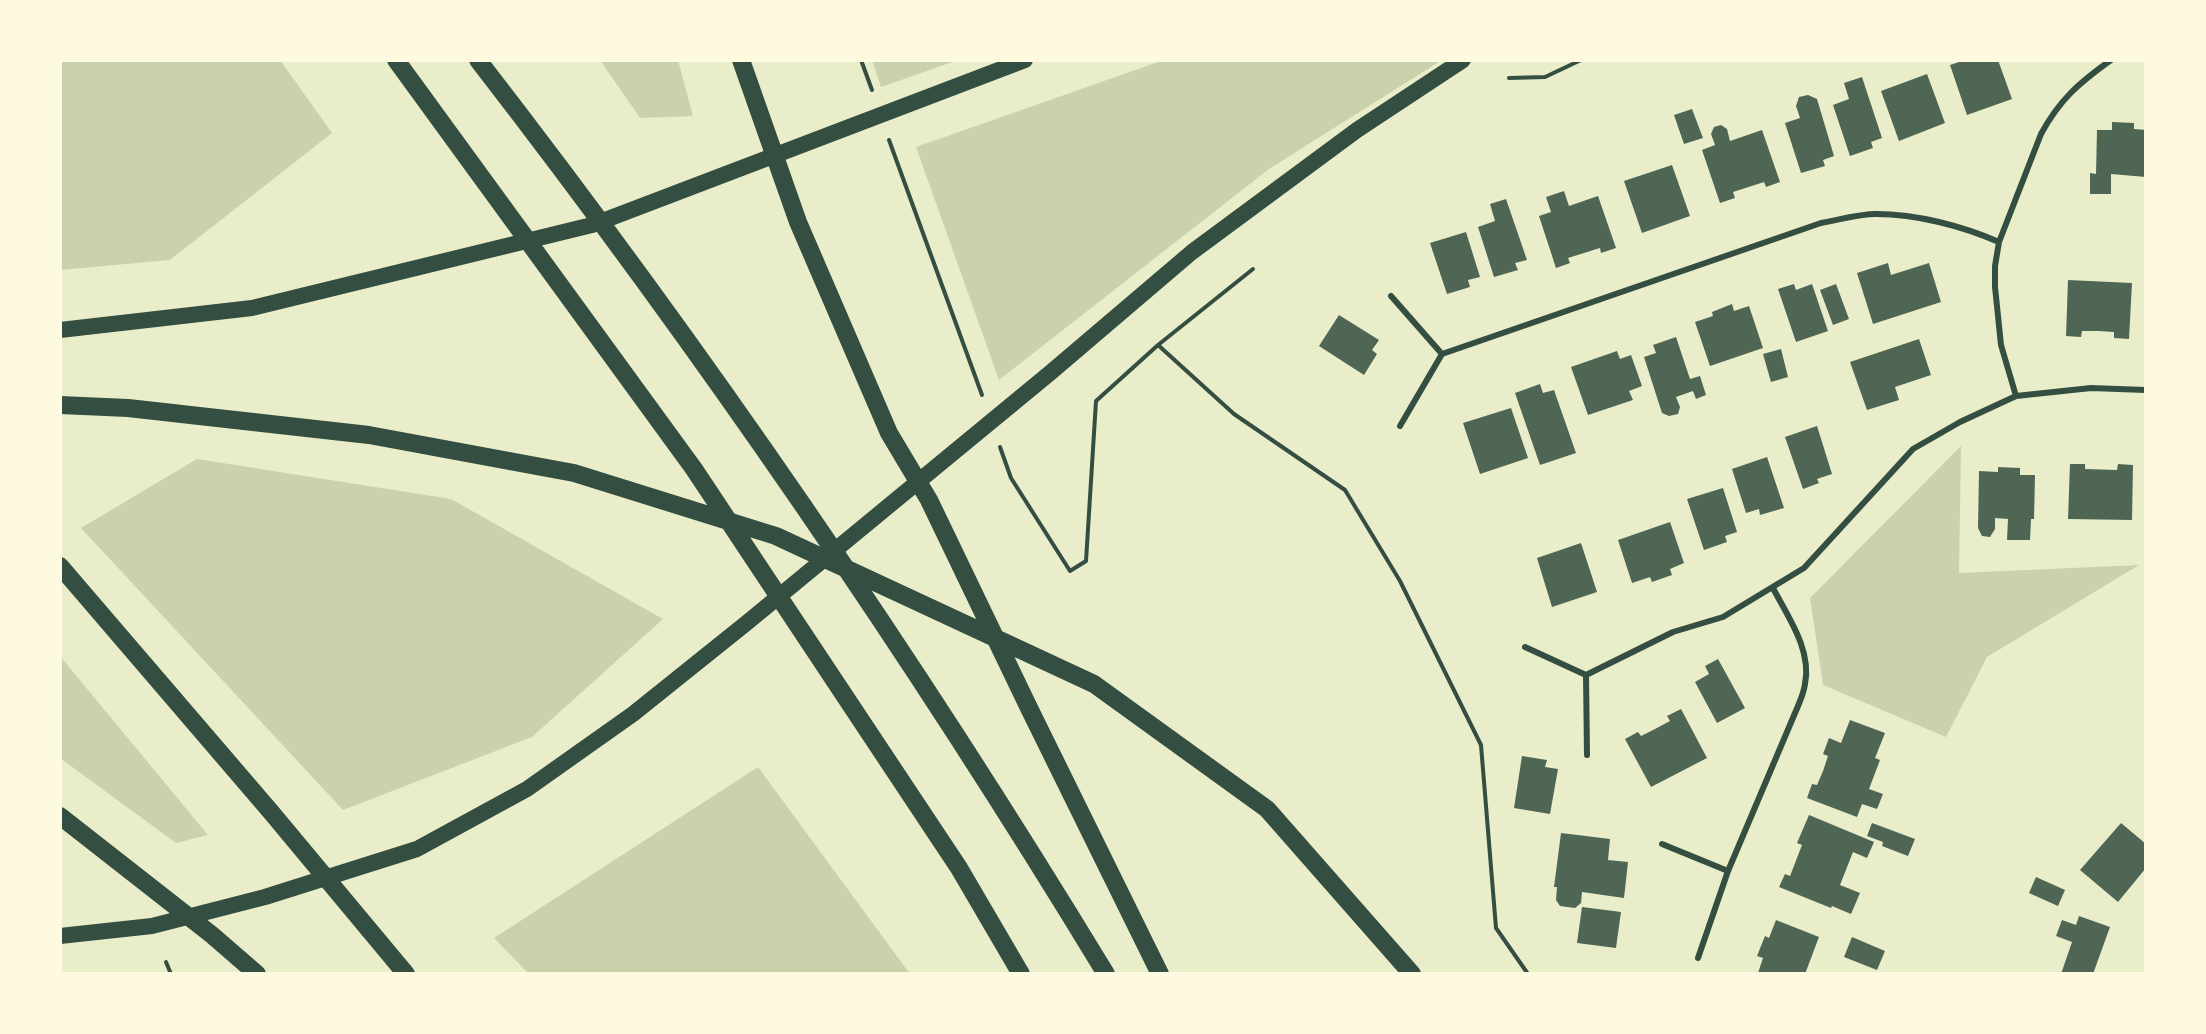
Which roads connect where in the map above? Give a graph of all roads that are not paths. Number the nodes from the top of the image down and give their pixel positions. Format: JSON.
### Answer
{"nodes":[{"id":1,"x":396,"y":60,"type":"edge"},
{"id":2,"x":478,"y":60,"type":"edge"},
{"id":3,"x":741,"y":60,"type":"edge"},
{"id":4,"x":1025,"y":60,"type":"edge"},
{"id":5,"x":1463,"y":60,"type":"edge"},
{"id":6,"x":2111,"y":60,"type":"edge"},
{"id":7,"x":1999,"y":242,"type":"junction"},
{"id":8,"x":1392,"y":296,"type":"dead end"},
{"id":9,"x":60,"y":330,"type":"edge"},
{"id":10,"x":1442,"y":354,"type":"junction"},
{"id":11,"x":2146,"y":390,"type":"edge"},
{"id":12,"x":2016,"y":396,"type":"junction"},
{"id":13,"x":60,"y":405,"type":"edge"},
{"id":14,"x":1400,"y":426,"type":"dead end"},
{"id":15,"x":60,"y":566,"type":"edge"},
{"id":16,"x":1773,"y":588,"type":"junction"},
{"id":17,"x":1525,"y":647,"type":"dead end"},
{"id":18,"x":1586,"y":675,"type":"junction"},
{"id":19,"x":1587,"y":755,"type":"dead end"},
{"id":20,"x":61,"y":817,"type":"edge"},
{"id":21,"x":1662,"y":844,"type":"dead end"},
{"id":22,"x":1728,"y":871,"type":"junction"},
{"id":23,"x":60,"y":936,"type":"edge"},
{"id":24,"x":1698,"y":958,"type":"dead end"},
{"id":25,"x":257,"y":974,"type":"edge"},
{"id":26,"x":406,"y":974,"type":"edge"},
{"id":27,"x":1021,"y":974,"type":"edge"},
{"id":28,"x":1106,"y":974,"type":"edge"},
{"id":29,"x":1160,"y":974,"type":"edge"},
{"id":30,"x":1412,"y":974,"type":"edge"}],
"edges":[{"from":1,"to":27,"type":"highway"},
{"from":2,"to":28,"type":"highway"},
{"from":3,"to":29,"type":"highway"},
{"from":4,"to":9,"type":"highway"},
{"from":5,"to":23,"type":"highway"},
{"from":6,"to":7,"type":"street"},
{"from":7,"to":10,"type":"street"},
{"from":7,"to":12,"type":"street"},
{"from":8,"to":10,"type":"street"},
{"from":10,"to":14,"type":"street"},
{"from":11,"to":12,"type":"street"},
{"from":12,"to":16,"type":"street"},
{"from":13,"to":30,"type":"highway"},
{"from":15,"to":26,"type":"highway"},
{"from":16,"to":18,"type":"street"},
{"from":16,"to":22,"type":"street"},
{"from":17,"to":18,"type":"street"},
{"from":18,"to":19,"type":"street"},
{"from":20,"to":25,"type":"highway"},
{"from":21,"to":22,"type":"street"},
{"from":22,"to":24,"type":"street"}]}
